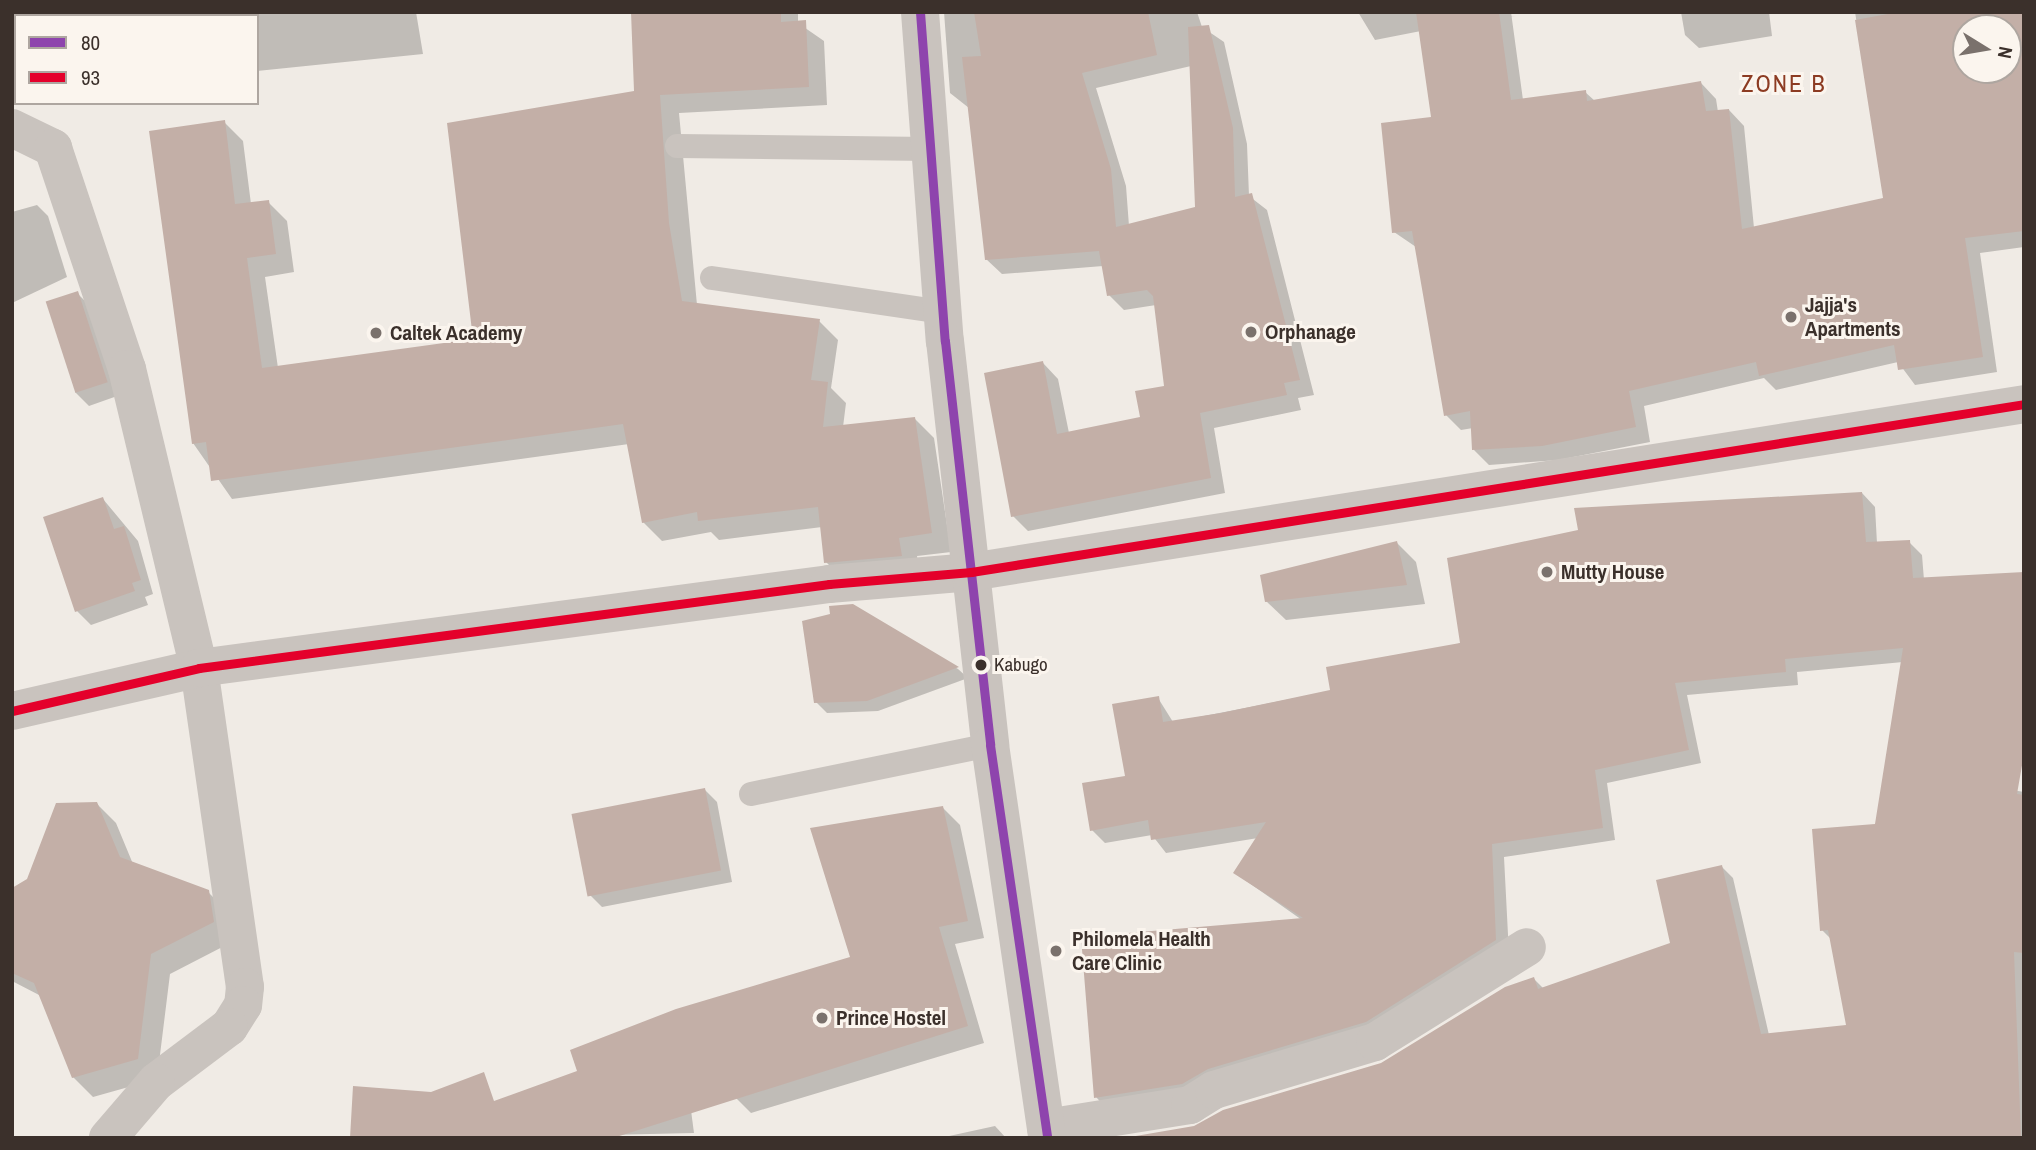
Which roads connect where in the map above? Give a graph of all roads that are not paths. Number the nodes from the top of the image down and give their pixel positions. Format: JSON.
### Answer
{"nodes":[{"id":1,"x":920,"y":12,"type":"edge"},
{"id":2,"x":12,"y":128,"type":"edge"},
{"id":3,"x":677,"y":146,"type":"dead end"},
{"id":4,"x":930,"y":149,"type":"junction"},
{"id":5,"x":712,"y":278,"type":"dead end"},
{"id":6,"x":942,"y":312,"type":"junction"},
{"id":7,"x":2024,"y":404,"type":"edge"},
{"id":8,"x":971,"y":572,"type":"junction"},
{"id":9,"x":199,"y":668,"type":"junction"},
{"id":10,"x":12,"y":711,"type":"edge"},
{"id":11,"x":990,"y":745,"type":"junction"},
{"id":12,"x":751,"y":794,"type":"dead end"},
{"id":13,"x":1527,"y":947,"type":"dead end"},
{"id":14,"x":1047,"y":1133,"type":"edge"},
{"id":15,"x":108,"y":1138,"type":"edge"}],
"edges":[{"from":1,"to":4,"type":"street"},
{"from":2,"to":9,"type":"street"},
{"from":3,"to":4,"type":"lane"},
{"from":4,"to":6,"type":"street"},
{"from":5,"to":6,"type":"lane"},
{"from":6,"to":8,"type":"street"},
{"from":7,"to":8,"type":"street"},
{"from":8,"to":9,"type":"street"},
{"from":8,"to":11,"type":"street"},
{"from":9,"to":10,"type":"street"},
{"from":9,"to":15,"type":"street"},
{"from":11,"to":12,"type":"lane"},
{"from":11,"to":14,"type":"street"},
{"from":13,"to":14,"type":"street"}]}
